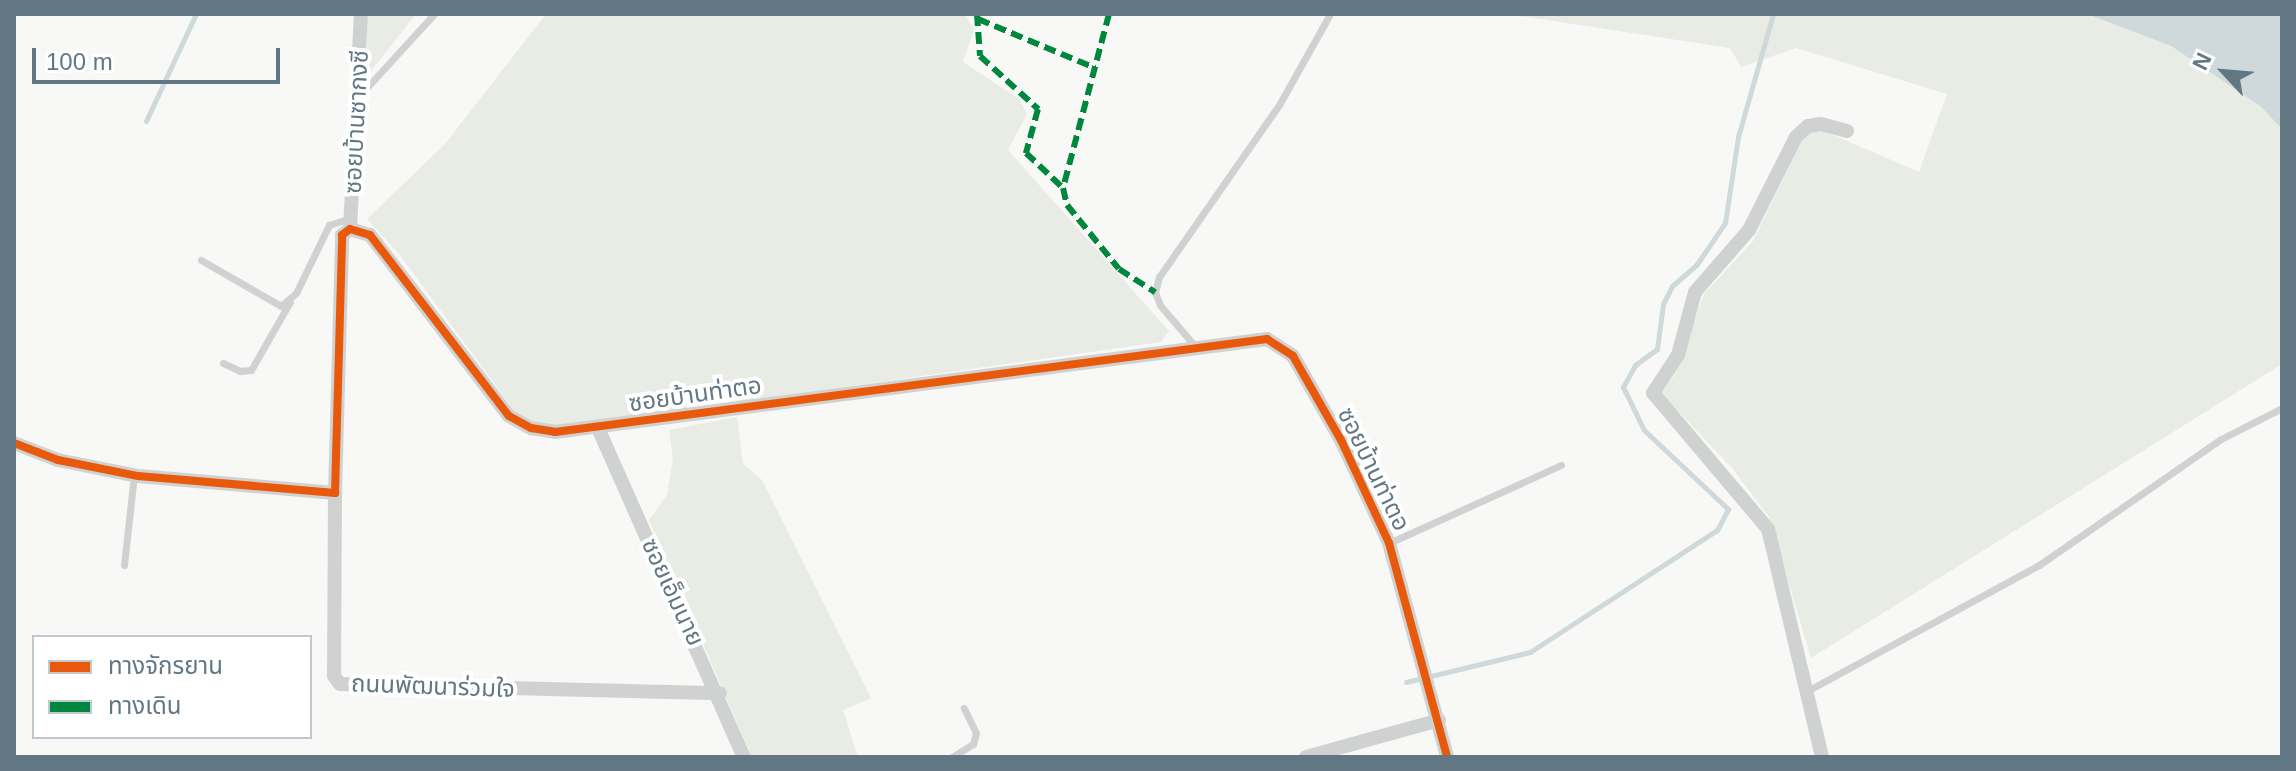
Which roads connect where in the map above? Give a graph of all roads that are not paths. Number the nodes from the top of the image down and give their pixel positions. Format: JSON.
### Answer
{"nodes":[{"id":1,"x":361,"y":14,"type":"edge"},
{"id":2,"x":434,"y":14,"type":"edge"},
{"id":3,"x":1330,"y":14,"type":"edge"},
{"id":4,"x":360,"y":95,"type":"junction"},
{"id":5,"x":1847,"y":131,"type":"dead end"},
{"id":6,"x":350,"y":224,"type":"junction"},
{"id":7,"x":201,"y":260,"type":"dead end"},
{"id":8,"x":290,"y":302,"type":"junction"},
{"id":9,"x":1194,"y":345,"type":"junction"},
{"id":10,"x":223,"y":363,"type":"dead end"},
{"id":11,"x":2282,"y":408,"type":"edge"},
{"id":12,"x":598,"y":428,"type":"junction"},
{"id":13,"x":14,"y":443,"type":"edge"},
{"id":14,"x":1561,"y":465,"type":"dead end"},
{"id":15,"x":134,"y":475,"type":"junction"},
{"id":16,"x":335,"y":493,"type":"junction"},
{"id":17,"x":1389,"y":543,"type":"junction"},
{"id":18,"x":124,"y":565,"type":"dead end"},
{"id":19,"x":1807,"y":691,"type":"junction"},
{"id":20,"x":716,"y":693,"type":"junction"},
{"id":21,"x":964,"y":708,"type":"dead end"},
{"id":22,"x":1439,"y":720,"type":"junction"},
{"id":23,"x":741,"y":757,"type":"edge"},
{"id":24,"x":952,"y":757,"type":"edge"},
{"id":25,"x":1306,"y":757,"type":"edge"},
{"id":26,"x":1447,"y":757,"type":"edge"},
{"id":27,"x":1822,"y":757,"type":"edge"}],
"edges":[{"from":1,"to":4,"type":"street","name":"ซอยบ้านซากงซี"},
{"from":2,"to":4,"type":"lane"},
{"from":3,"to":9,"type":"lane"},
{"from":4,"to":6,"type":"street","name":"ซอยบ้านซากงซี"},
{"from":5,"to":19,"type":"street"},
{"from":6,"to":8,"type":"lane"},
{"from":6,"to":12,"type":"street","name":"ซอยบ้านท่าตอ"},
{"from":6,"to":16,"type":"street"},
{"from":7,"to":8,"type":"lane"},
{"from":8,"to":10,"type":"lane"},
{"from":9,"to":12,"type":"street","name":"ซอยบ้านท่าตอ"},
{"from":9,"to":17,"type":"street","name":"ซอยบ้านท่าตอ"},
{"from":11,"to":19,"type":"lane"},
{"from":12,"to":20,"type":"street","name":"ซอยเอ็มนาย"},
{"from":13,"to":15,"type":"street"},
{"from":14,"to":17,"type":"lane"},
{"from":15,"to":16,"type":"street"},
{"from":15,"to":18,"type":"lane"},
{"from":16,"to":20,"type":"street","name":"ถนนพัฒนาร่วมใจ"},
{"from":17,"to":22,"type":"street","name":"ซอยบ้านท่าตอ"},
{"from":19,"to":27,"type":"street"},
{"from":20,"to":23,"type":"street","name":"ซอยเอ็มนาย"},
{"from":21,"to":24,"type":"lane"},
{"from":22,"to":25,"type":"street"},
{"from":22,"to":26,"type":"street","name":"ซอยบ้านท่าตอ"}]}
